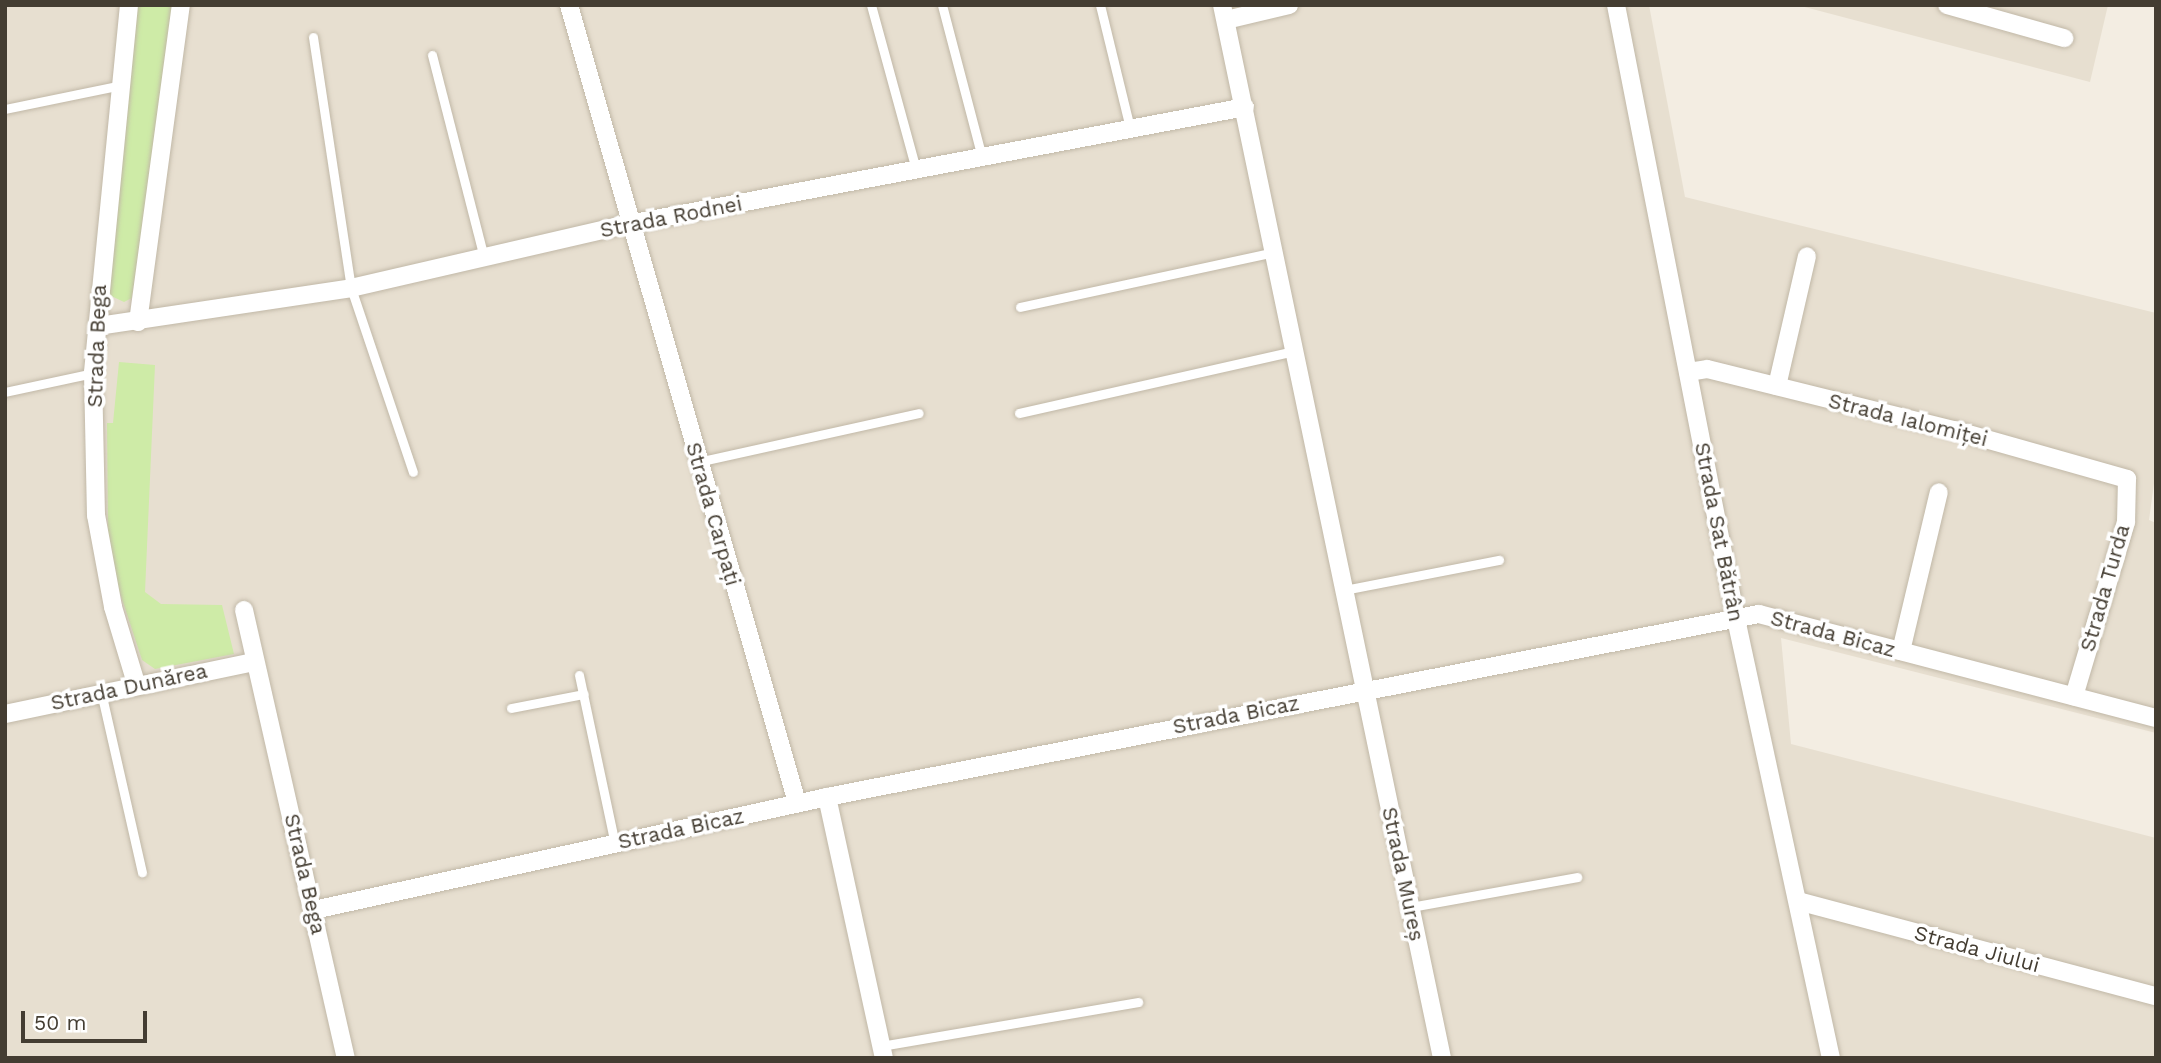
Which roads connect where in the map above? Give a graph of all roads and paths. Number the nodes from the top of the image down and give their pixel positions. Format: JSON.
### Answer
{"nodes":[{"id":1,"x":129,"y":5,"type":"edge"},
{"id":2,"x":181,"y":5,"type":"edge"},
{"id":3,"x":569,"y":5,"type":"edge"},
{"id":4,"x":871,"y":5,"type":"edge"},
{"id":5,"x":942,"y":5,"type":"edge"},
{"id":6,"x":1100,"y":5,"type":"edge"},
{"id":7,"x":1289,"y":5,"type":"edge"},
{"id":8,"x":1616,"y":5,"type":"edge"},
{"id":9,"x":1947,"y":5,"type":"edge"},
{"id":10,"x":1224,"y":13,"type":"edge"},
{"id":11,"x":2006,"y":13,"type":"edge"},
{"id":12,"x":313,"y":37,"type":"dead end"},
{"id":13,"x":2064,"y":38,"type":"dead end"},
{"id":14,"x":432,"y":55,"type":"dead end"},
{"id":15,"x":122,"y":85,"type":"junction"},
{"id":16,"x":1245,"y":107,"type":"junction"},
{"id":17,"x":5,"y":109,"type":"edge"},
{"id":18,"x":1130,"y":128,"type":"junction"},
{"id":19,"x":982,"y":157,"type":"junction"},
{"id":20,"x":916,"y":170,"type":"junction"},
{"id":21,"x":629,"y":224,"type":"junction"},
{"id":22,"x":1273,"y":252,"type":"junction"},
{"id":23,"x":1807,"y":256,"type":"dead end"},
{"id":24,"x":484,"y":257,"type":"junction"},
{"id":25,"x":351,"y":288,"type":"junction"},
{"id":26,"x":1020,"y":307,"type":"dead end"},
{"id":27,"x":138,"y":322,"type":"junction"},
{"id":28,"x":98,"y":326,"type":"junction"},
{"id":29,"x":1294,"y":351,"type":"junction"},
{"id":30,"x":1688,"y":372,"type":"junction"},
{"id":31,"x":93,"y":373,"type":"junction"},
{"id":32,"x":1777,"y":386,"type":"junction"},
{"id":33,"x":5,"y":392,"type":"edge"},
{"id":34,"x":919,"y":413,"type":"dead end"},
{"id":35,"x":1019,"y":413,"type":"dead end"},
{"id":36,"x":698,"y":462,"type":"junction"},
{"id":37,"x":414,"y":472,"type":"dead end"},
{"id":38,"x":2127,"y":479,"type":"joint"},
{"id":39,"x":1940,"y":492,"type":"dead end"},
{"id":40,"x":1499,"y":560,"type":"dead end"},
{"id":41,"x":1344,"y":590,"type":"junction"},
{"id":42,"x":244,"y":610,"type":"dead end"},
{"id":43,"x":1736,"y":619,"type":"junction"},
{"id":44,"x":1901,"y":651,"type":"junction"},
{"id":45,"x":253,"y":662,"type":"junction"},
{"id":46,"x":579,"y":675,"type":"dead end"},
{"id":47,"x":136,"y":683,"type":"junction"},
{"id":48,"x":1365,"y":690,"type":"junction"},
{"id":49,"x":101,"y":691,"type":"junction"},
{"id":50,"x":583,"y":694,"type":"junction"},
{"id":51,"x":2074,"y":696,"type":"junction"},
{"id":52,"x":511,"y":708,"type":"dead end"},
{"id":53,"x":5,"y":714,"type":"edge"},
{"id":54,"x":2156,"y":718,"type":"edge"},
{"id":55,"x":827,"y":797,"type":"junction"},
{"id":56,"x":797,"y":803,"type":"junction"},
{"id":57,"x":615,"y":844,"type":"junction"},
{"id":58,"x":142,"y":872,"type":"dead end"},
{"id":59,"x":1577,"y":877,"type":"dead end"},
{"id":60,"x":1798,"y":901,"type":"junction"},
{"id":61,"x":1411,"y":908,"type":"junction"},
{"id":62,"x":314,"y":910,"type":"junction"},
{"id":63,"x":2156,"y":996,"type":"edge"},
{"id":64,"x":1138,"y":1002,"type":"dead end"},
{"id":65,"x":883,"y":1052,"type":"edge"},
{"id":66,"x":346,"y":1058,"type":"edge"},
{"id":67,"x":1442,"y":1058,"type":"edge"},
{"id":68,"x":1831,"y":1058,"type":"edge"}],
"edges":[{"from":1,"to":15,"type":"street","name":"Strada Bega"},
{"from":2,"to":27,"type":"street","name":"Strada Bega"},
{"from":3,"to":21,"type":"street","name":"Strada Carpați"},
{"from":4,"to":20,"type":"lane"},
{"from":5,"to":19,"type":"lane"},
{"from":6,"to":18,"type":"lane"},
{"from":7,"to":10,"type":"street"},
{"from":8,"to":30,"type":"street","name":"Strada Sat Bătrân"},
{"from":9,"to":11,"type":"street"},
{"from":10,"to":16,"type":"street","name":"Strada Mureș"},
{"from":11,"to":13,"type":"street"},
{"from":12,"to":25,"type":"lane"},
{"from":14,"to":24,"type":"lane"},
{"from":15,"to":17,"type":"lane"},
{"from":15,"to":28,"type":"street","name":"Strada Bega"},
{"from":16,"to":18,"type":"street","name":"Strada Rodnei"},
{"from":16,"to":22,"type":"street","name":"Strada Mureș"},
{"from":18,"to":19,"type":"street","name":"Strada Rodnei"},
{"from":19,"to":20,"type":"street","name":"Strada Rodnei"},
{"from":20,"to":21,"type":"street","name":"Strada Rodnei"},
{"from":21,"to":24,"type":"street","name":"Strada Rodnei"},
{"from":21,"to":36,"type":"street","name":"Strada Carpați"},
{"from":22,"to":26,"type":"lane"},
{"from":22,"to":29,"type":"street","name":"Strada Mureș"},
{"from":23,"to":32,"type":"street"},
{"from":24,"to":25,"type":"street","name":"Strada Rodnei"},
{"from":25,"to":27,"type":"street","name":"Strada Rodnei"},
{"from":25,"to":37,"type":"lane"},
{"from":27,"to":28,"type":"street","name":"Strada Rodnei"},
{"from":28,"to":31,"type":"street","name":"Strada Bega"},
{"from":29,"to":35,"type":"lane"},
{"from":29,"to":41,"type":"street","name":"Strada Mureș"},
{"from":30,"to":32,"type":"street","name":"Strada Ialomiței"},
{"from":30,"to":43,"type":"street","name":"Strada Sat Bătrân"},
{"from":31,"to":33,"type":"lane"},
{"from":31,"to":47,"type":"street","name":"Strada Bega"},
{"from":32,"to":38,"type":"street","name":"Strada Ialomiței"},
{"from":34,"to":36,"type":"lane"},
{"from":36,"to":56,"type":"street","name":"Strada Carpați"},
{"from":38,"to":51,"type":"street","name":"Strada Turda"},
{"from":39,"to":44,"type":"street"},
{"from":40,"to":41,"type":"lane"},
{"from":41,"to":48,"type":"street","name":"Strada Mureș"},
{"from":42,"to":45,"type":"street","name":"Strada Bega"},
{"from":43,"to":44,"type":"street","name":"Strada Bicaz"},
{"from":43,"to":48,"type":"street","name":"Strada Bicaz"},
{"from":43,"to":60,"type":"street","name":"Strada Sat Bătrân"},
{"from":44,"to":51,"type":"street","name":"Strada Bicaz"},
{"from":45,"to":47,"type":"street","name":"Strada Dunărea"},
{"from":45,"to":62,"type":"street","name":"Strada Bega"},
{"from":46,"to":50,"type":"lane"},
{"from":47,"to":49,"type":"street","name":"Strada Dunărea"},
{"from":48,"to":55,"type":"street","name":"Strada Bicaz"},
{"from":48,"to":61,"type":"street","name":"Strada Mureș"},
{"from":49,"to":53,"type":"street","name":"Strada Dunărea"},
{"from":49,"to":58,"type":"lane"},
{"from":50,"to":52,"type":"lane"},
{"from":50,"to":57,"type":"lane"},
{"from":51,"to":54,"type":"street","name":"Strada Bicaz"},
{"from":55,"to":56,"type":"street","name":"Strada Bicaz"},
{"from":55,"to":65,"type":"street"},
{"from":56,"to":57,"type":"street","name":"Strada Bicaz"},
{"from":57,"to":62,"type":"street","name":"Strada Bicaz"},
{"from":59,"to":61,"type":"lane"},
{"from":60,"to":63,"type":"street","name":"Strada Jiului"},
{"from":60,"to":68,"type":"street","name":"Strada Sat Bătrân"},
{"from":61,"to":67,"type":"street","name":"Strada Mureș"},
{"from":62,"to":66,"type":"street","name":"Strada Bega"},
{"from":64,"to":65,"type":"lane"}]}
